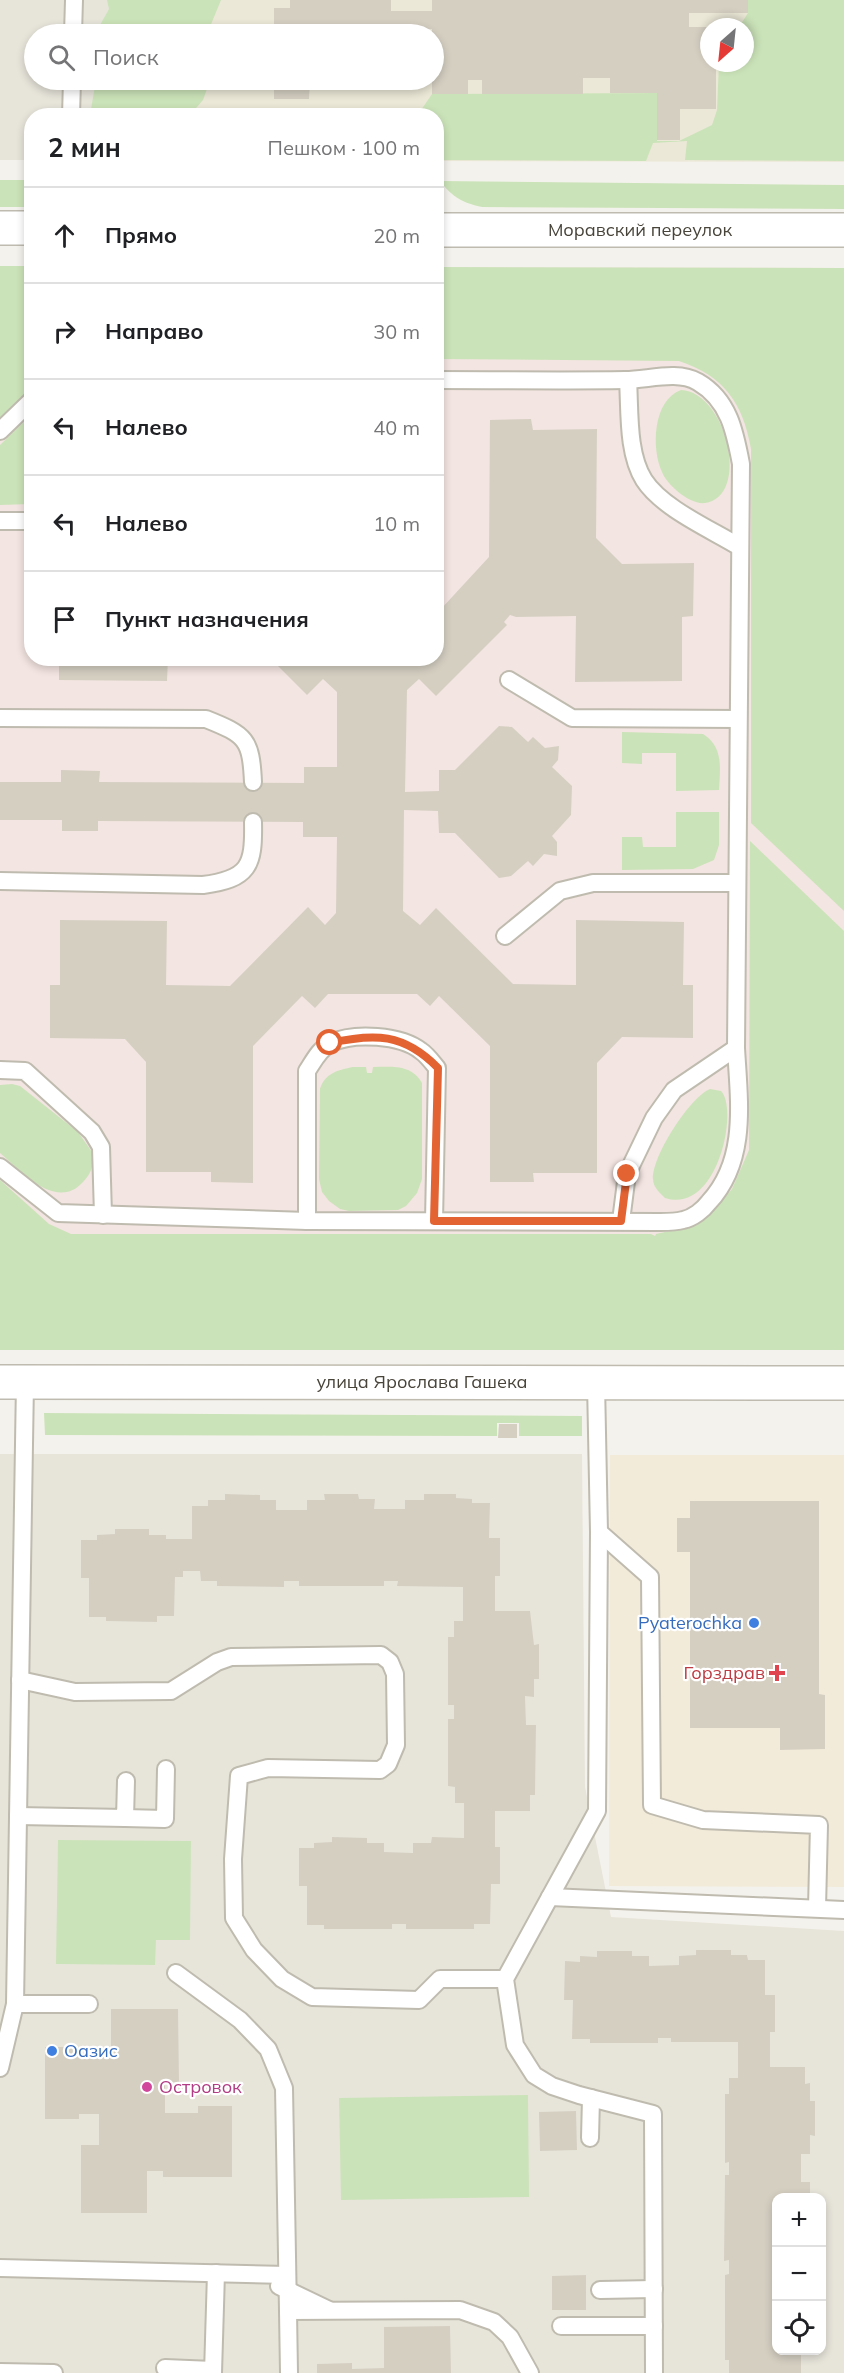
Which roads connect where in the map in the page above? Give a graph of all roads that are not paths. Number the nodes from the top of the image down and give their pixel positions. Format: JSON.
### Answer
{"nodes":[{"id":1,"x":74,"y":0,"type":"edge"},
{"id":2,"x":73,"y":24,"type":"edge"},
{"id":3,"x":72,"y":90,"type":"edge"},
{"id":4,"x":71,"y":108,"type":"edge"},
{"id":5,"x":0,"y":228,"type":"edge"},
{"id":6,"x":24,"y":228,"type":"edge"},
{"id":7,"x":444,"y":230,"type":"edge"},
{"id":8,"x":844,"y":230,"type":"edge"},
{"id":9,"x":444,"y":380,"type":"edge"},
{"id":10,"x":628,"y":380,"type":"junction"},
{"id":11,"x":24,"y":408,"type":"edge"},
{"id":12,"x":0,"y":431,"type":"edge"},
{"id":13,"x":0,"y":521,"type":"edge"},
{"id":14,"x":24,"y":521,"type":"edge"},
{"id":15,"x":738,"y":546,"type":"junction"},
{"id":16,"x":509,"y":680,"type":"dead end"},
{"id":17,"x":0,"y":718,"type":"edge"},
{"id":18,"x":738,"y":719,"type":"junction"},
{"id":19,"x":253,"y":782,"type":"dead end"},
{"id":20,"x":253,"y":822,"type":"dead end"},
{"id":21,"x":0,"y":881,"type":"edge"},
{"id":22,"x":737,"y":883,"type":"junction"},
{"id":23,"x":505,"y":936,"type":"dead end"},
{"id":24,"x":736,"y":1048,"type":"junction"},
{"id":25,"x":0,"y":1070,"type":"edge"},
{"id":26,"x":0,"y":1167,"type":"edge"},
{"id":27,"x":103,"y":1215,"type":"junction"},
{"id":28,"x":307,"y":1221,"type":"junction"},
{"id":29,"x":434,"y":1221,"type":"junction"},
{"id":30,"x":621,"y":1221,"type":"junction"},
{"id":31,"x":13,"y":1382,"type":"edge"},
{"id":32,"x":596,"y":1383,"type":"junction"},
{"id":33,"x":844,"y":1383,"type":"edge"},
{"id":34,"x":599,"y":1532,"type":"junction"},
{"id":35,"x":20,"y":1680,"type":"junction"},
{"id":36,"x":166,"y":1769,"type":"dead end"},
{"id":37,"x":126,"y":1781,"type":"dead end"},
{"id":38,"x":18,"y":1816,"type":"junction"},
{"id":39,"x":125,"y":1818,"type":"junction"},
{"id":40,"x":550,"y":1897,"type":"junction"},
{"id":41,"x":817,"y":1908,"type":"junction"},
{"id":42,"x":844,"y":1910,"type":"edge"},
{"id":43,"x":176,"y":1973,"type":"dead end"},
{"id":44,"x":505,"y":1979,"type":"junction"},
{"id":45,"x":15,"y":2004,"type":"junction"},
{"id":46,"x":89,"y":2004,"type":"dead end"},
{"id":47,"x":0,"y":2068,"type":"edge"},
{"id":48,"x":591,"y":2098,"type":"junction"},
{"id":49,"x":590,"y":2138,"type":"dead end"},
{"id":50,"x":0,"y":2268,"type":"edge"},
{"id":51,"x":216,"y":2273,"type":"junction"},
{"id":52,"x":288,"y":2282,"type":"junction"},
{"id":53,"x":654,"y":2289,"type":"junction"},
{"id":54,"x":600,"y":2290,"type":"dead end"},
{"id":55,"x":288,"y":2312,"type":"junction"},
{"id":56,"x":332,"y":2312,"type":"junction"},
{"id":57,"x":561,"y":2326,"type":"dead end"},
{"id":58,"x":654,"y":2326,"type":"junction"},
{"id":59,"x":165,"y":2368,"type":"dead end"},
{"id":60,"x":213,"y":2371,"type":"edge"},
{"id":61,"x":0,"y":2372,"type":"edge"},
{"id":62,"x":54,"y":2373,"type":"edge"},
{"id":63,"x":289,"y":2373,"type":"edge"},
{"id":64,"x":530,"y":2373,"type":"edge"},
{"id":65,"x":654,"y":2373,"type":"edge"}],
"edges":[{"from":1,"to":2,"type":"lane"},
{"from":3,"to":4,"type":"lane"},
{"from":5,"to":6,"type":"street"},
{"from":7,"to":8,"type":"street","name":"Моравский переулок"},
{"from":9,"to":10,"type":"lane"},
{"from":10,"to":15,"type":"lane"},
{"from":10,"to":15,"type":"lane"},
{"from":11,"to":12,"type":"lane"},
{"from":13,"to":14,"type":"lane"},
{"from":15,"to":18,"type":"lane"},
{"from":16,"to":18,"type":"lane"},
{"from":17,"to":19,"type":"lane"},
{"from":18,"to":22,"type":"lane"},
{"from":20,"to":21,"type":"lane"},
{"from":22,"to":23,"type":"lane"},
{"from":22,"to":24,"type":"lane"},
{"from":24,"to":30,"type":"lane"},
{"from":24,"to":30,"type":"lane"},
{"from":25,"to":27,"type":"lane"},
{"from":26,"to":27,"type":"lane"},
{"from":27,"to":28,"type":"lane"},
{"from":28,"to":29,"type":"lane"},
{"from":28,"to":29,"type":"lane"},
{"from":29,"to":30,"type":"lane"},
{"from":31,"to":32,"type":"street","name":"улица Ярослава Гашека"},
{"from":31,"to":35,"type":"lane"},
{"from":32,"to":33,"type":"street","name":"улица Ярослава Гашека"},
{"from":32,"to":34,"type":"lane"},
{"from":34,"to":40,"type":"lane"},
{"from":34,"to":41,"type":"lane"},
{"from":35,"to":38,"type":"lane"},
{"from":35,"to":44,"type":"lane"},
{"from":36,"to":39,"type":"lane"},
{"from":37,"to":39,"type":"lane"},
{"from":38,"to":39,"type":"lane"},
{"from":38,"to":45,"type":"lane"},
{"from":40,"to":41,"type":"lane"},
{"from":40,"to":44,"type":"lane"},
{"from":41,"to":42,"type":"lane"},
{"from":43,"to":52,"type":"lane"},
{"from":44,"to":48,"type":"lane"},
{"from":45,"to":46,"type":"lane"},
{"from":45,"to":47,"type":"lane"},
{"from":48,"to":49,"type":"lane"},
{"from":48,"to":53,"type":"lane"},
{"from":50,"to":51,"type":"lane"},
{"from":51,"to":52,"type":"lane"},
{"from":51,"to":60,"type":"lane"},
{"from":52,"to":55,"type":"lane"},
{"from":52,"to":56,"type":"lane"},
{"from":53,"to":54,"type":"lane"},
{"from":53,"to":58,"type":"lane"},
{"from":55,"to":56,"type":"lane"},
{"from":55,"to":63,"type":"lane"},
{"from":56,"to":64,"type":"lane"},
{"from":57,"to":58,"type":"lane"},
{"from":58,"to":65,"type":"lane"},
{"from":59,"to":60,"type":"lane"},
{"from":61,"to":62,"type":"lane"}]}
